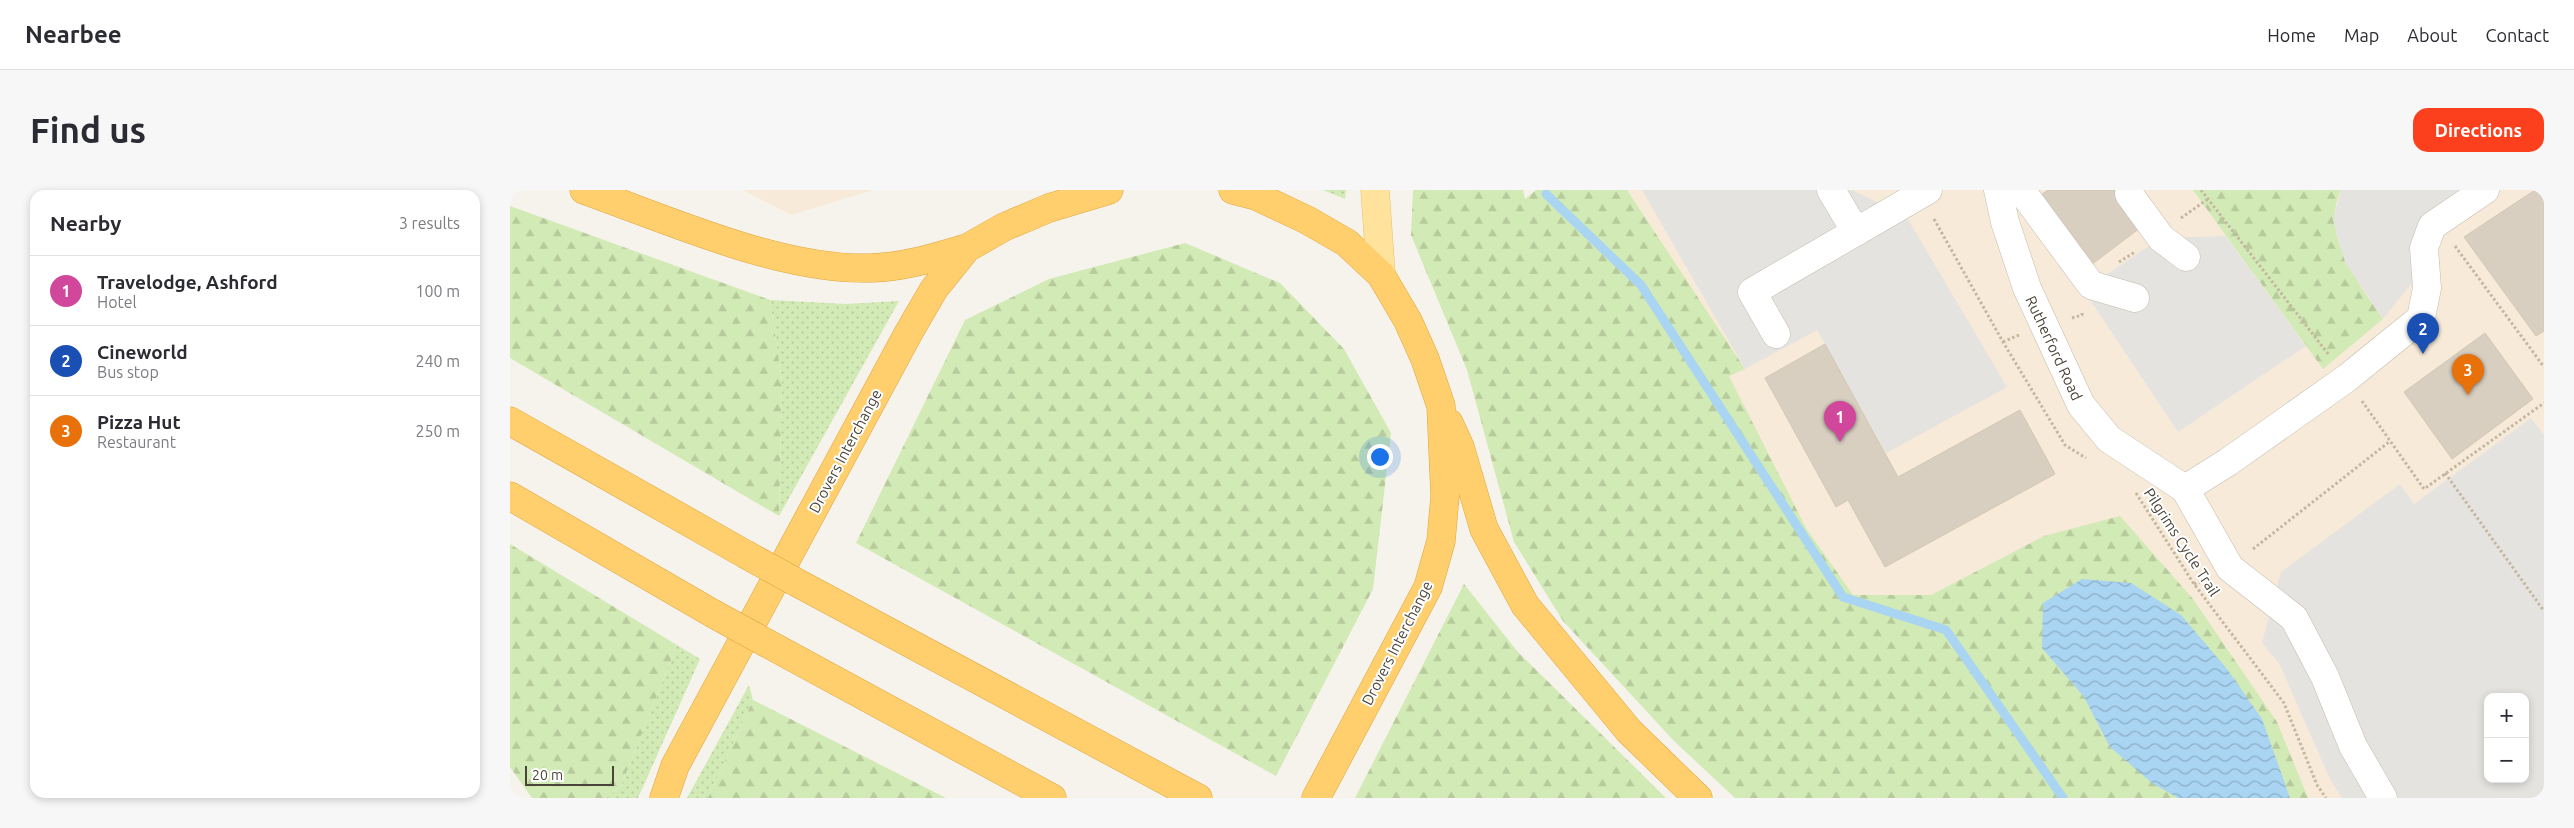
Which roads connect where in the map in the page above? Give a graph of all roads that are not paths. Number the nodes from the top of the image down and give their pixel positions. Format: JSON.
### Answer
{"nodes":[{"id":1,"x":584,"y":190,"type":"edge"},
{"id":2,"x":1108,"y":190,"type":"edge"},
{"id":3,"x":1233,"y":190,"type":"edge"},
{"id":4,"x":1375,"y":190,"type":"edge"},
{"id":5,"x":1831,"y":190,"type":"edge"},
{"id":6,"x":1998,"y":190,"type":"edge"},
{"id":7,"x":2021,"y":190,"type":"edge"},
{"id":8,"x":2485,"y":190,"type":"edge"},
{"id":9,"x":1924,"y":192,"type":"edge"},
{"id":10,"x":2129,"y":194,"type":"dead end"},
{"id":11,"x":1856,"y":232,"type":"junction"},
{"id":12,"x":967,"y":248,"type":"junction"},
{"id":13,"x":2186,"y":257,"type":"dead end"},
{"id":14,"x":1381,"y":276,"type":"junction"},
{"id":15,"x":2135,"y":298,"type":"dead end"},
{"id":16,"x":1776,"y":334,"type":"dead end"},
{"id":17,"x":1441,"y":406,"type":"junction"},
{"id":18,"x":510,"y":421,"type":"edge"},
{"id":19,"x":2185,"y":489,"type":"junction"},
{"id":20,"x":510,"y":496,"type":"edge"},
{"id":21,"x":664,"y":798,"type":"edge"},
{"id":22,"x":1052,"y":798,"type":"edge"},
{"id":23,"x":1198,"y":798,"type":"edge"},
{"id":24,"x":1316,"y":798,"type":"edge"},
{"id":25,"x":1698,"y":798,"type":"edge"},
{"id":26,"x":2383,"y":798,"type":"edge"}],
"edges":[{"from":1,"to":12,"type":"highway"},
{"from":2,"to":12,"type":"highway","name":"Drovers Interchange"},
{"from":3,"to":14,"type":"highway","name":"Drovers Interchange"},
{"from":4,"to":14,"type":"main road"},
{"from":5,"to":11,"type":"lane"},
{"from":6,"to":19,"type":"lane","name":"Rutherford Road"},
{"from":7,"to":15,"type":"lane"},
{"from":8,"to":19,"type":"lane"},
{"from":9,"to":11,"type":"lane"},
{"from":10,"to":13,"type":"lane"},
{"from":11,"to":16,"type":"lane"},
{"from":12,"to":21,"type":"highway","name":"Drovers Interchange"},
{"from":14,"to":17,"type":"highway","name":"Drovers Interchange"},
{"from":17,"to":24,"type":"highway","name":"Drovers Interchange"},
{"from":17,"to":25,"type":"highway"},
{"from":18,"to":23,"type":"highway","bridge":true},
{"from":19,"to":26,"type":"lane"},
{"from":20,"to":22,"type":"highway","bridge":true}]}
